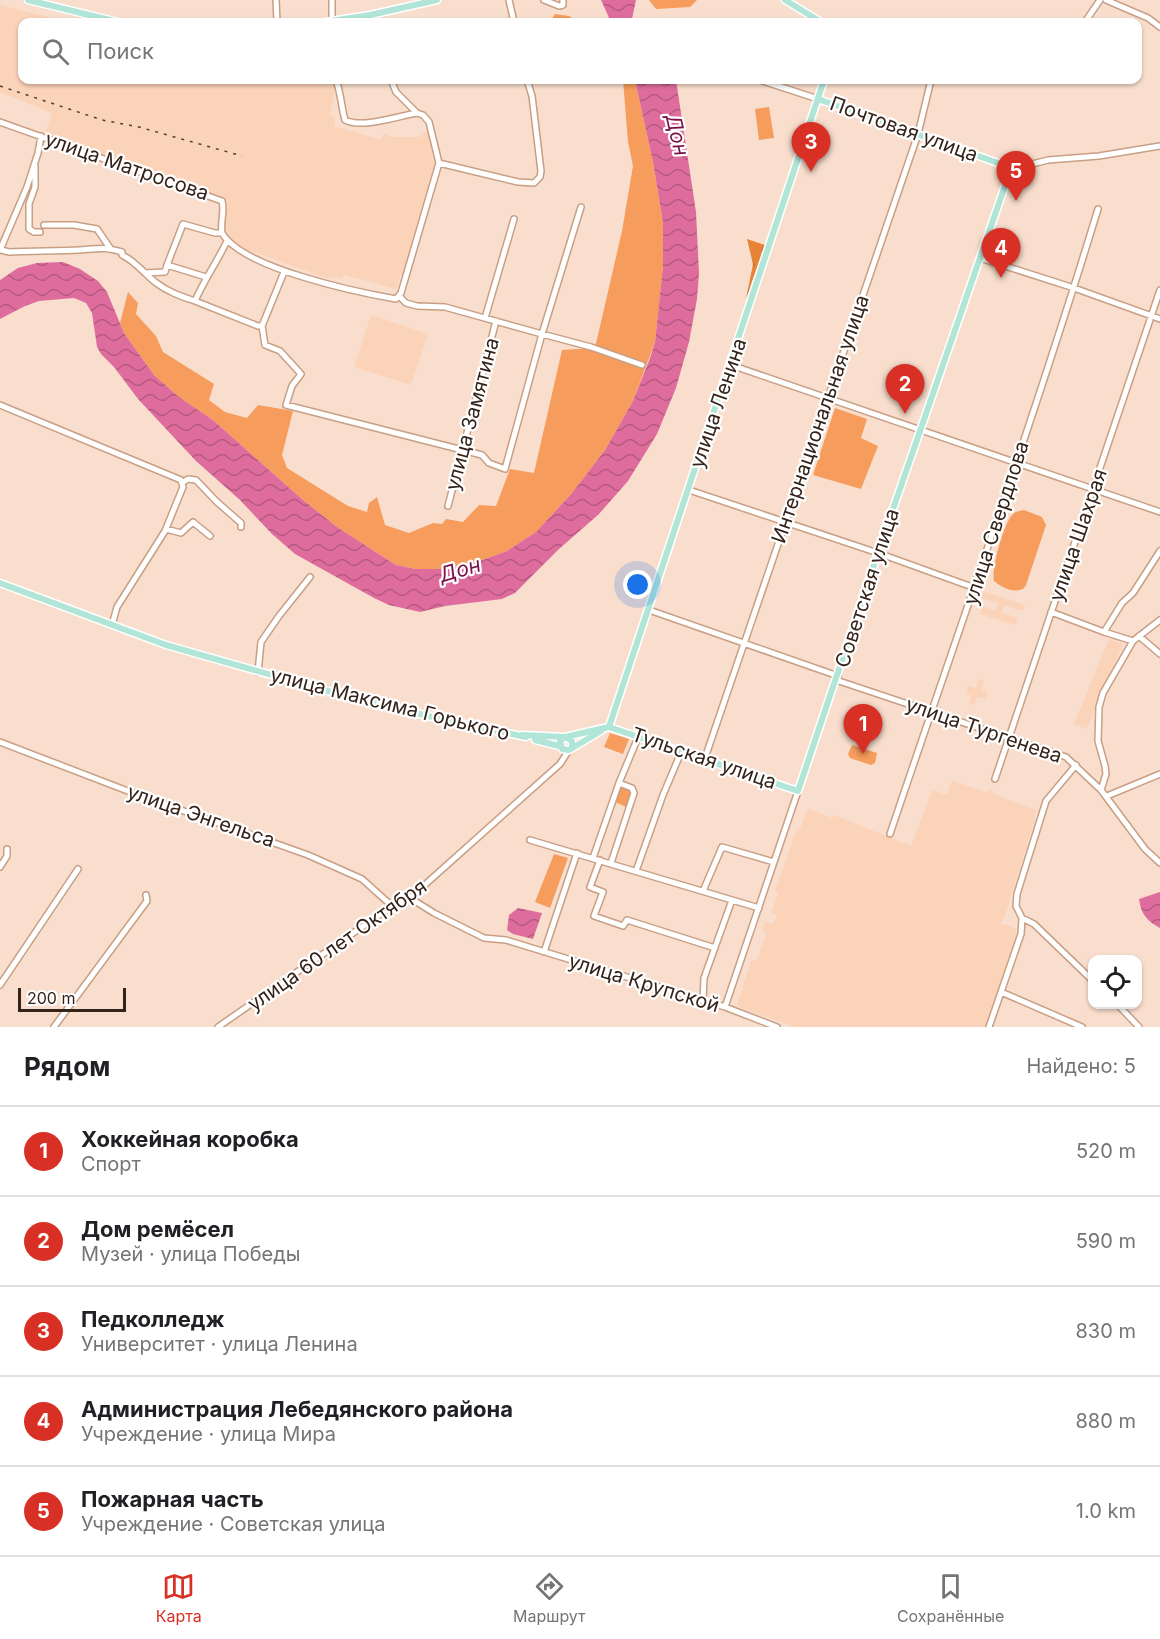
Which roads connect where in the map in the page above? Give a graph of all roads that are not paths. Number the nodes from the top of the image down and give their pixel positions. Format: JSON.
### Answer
{"nodes":[{"id":1,"x":28,"y":0,"type":"edge"},
{"id":2,"x":276,"y":0,"type":"edge"},
{"id":3,"x":332,"y":0,"type":"edge"},
{"id":4,"x":437,"y":0,"type":"edge"},
{"id":5,"x":509,"y":0,"type":"edge"},
{"id":6,"x":544,"y":0,"type":"edge"},
{"id":7,"x":563,"y":0,"type":"edge"},
{"id":8,"x":785,"y":0,"type":"edge"},
{"id":9,"x":1100,"y":0,"type":"edge"},
{"id":10,"x":1106,"y":0,"type":"edge"},
{"id":11,"x":102,"y":18,"type":"edge"},
{"id":12,"x":277,"y":18,"type":"edge"},
{"id":13,"x":329,"y":18,"type":"edge"},
{"id":14,"x":374,"y":18,"type":"edge"},
{"id":15,"x":513,"y":18,"type":"edge"},
{"id":16,"x":814,"y":18,"type":"edge"},
{"id":17,"x":1088,"y":18,"type":"edge"},
{"id":18,"x":1160,"y":27,"type":"edge"},
{"id":19,"x":338,"y":84,"type":"edge"},
{"id":20,"x":393,"y":84,"type":"edge"},
{"id":21,"x":528,"y":84,"type":"edge"},
{"id":22,"x":772,"y":84,"type":"edge"},
{"id":23,"x":823,"y":84,"type":"edge"},
{"id":24,"x":930,"y":84,"type":"edge"},
{"id":25,"x":818,"y":99,"type":"junction"},
{"id":26,"x":417,"y":113,"type":"junction"},
{"id":27,"x":0,"y":122,"type":"edge"},
{"id":28,"x":918,"y":134,"type":"junction"},
{"id":29,"x":41,"y":136,"type":"junction"},
{"id":30,"x":1160,"y":146,"type":"edge"},
{"id":31,"x":439,"y":163,"type":"junction"},
{"id":32,"x":34,"y":164,"type":"junction"},
{"id":33,"x":1008,"y":170,"type":"junction"},
{"id":34,"x":28,"y":184,"type":"junction"},
{"id":35,"x":29,"y":204,"type":"junction"},
{"id":36,"x":581,"y":207,"type":"dead end"},
{"id":37,"x":1098,"y":209,"type":"dead end"},
{"id":38,"x":514,"y":219,"type":"dead end"},
{"id":39,"x":44,"y":225,"type":"dead end"},
{"id":40,"x":40,"y":232,"type":"dead end"},
{"id":41,"x":222,"y":233,"type":"junction"},
{"id":42,"x":226,"y":241,"type":"junction"},
{"id":43,"x":110,"y":248,"type":"junction"},
{"id":44,"x":0,"y":250,"type":"edge"},
{"id":45,"x":980,"y":258,"type":"junction"},
{"id":46,"x":167,"y":265,"type":"junction"},
{"id":47,"x":284,"y":272,"type":"junction"},
{"id":48,"x":145,"y":273,"type":"junction"},
{"id":49,"x":206,"y":277,"type":"junction"},
{"id":50,"x":1074,"y":288,"type":"junction"},
{"id":51,"x":1160,"y":290,"type":"edge"},
{"id":52,"x":399,"y":296,"type":"junction"},
{"id":53,"x":195,"y":301,"type":"junction"},
{"id":54,"x":1151,"y":315,"type":"junction"},
{"id":55,"x":485,"y":318,"type":"junction"},
{"id":56,"x":1160,"y":319,"type":"edge"},
{"id":57,"x":496,"y":321,"type":"junction"},
{"id":58,"x":262,"y":326,"type":"junction"},
{"id":59,"x":542,"y":334,"type":"junction"},
{"id":60,"x":642,"y":365,"type":"dead end"},
{"id":61,"x":731,"y":365,"type":"junction"},
{"id":62,"x":828,"y":398,"type":"junction"},
{"id":63,"x":0,"y":405,"type":"edge"},
{"id":64,"x":920,"y":431,"type":"junction"},
{"id":65,"x":463,"y":450,"type":"junction"},
{"id":66,"x":1016,"y":464,"type":"junction"},
{"id":67,"x":182,"y":483,"type":"junction"},
{"id":68,"x":1091,"y":489,"type":"junction"},
{"id":69,"x":688,"y":490,"type":"junction"},
{"id":70,"x":448,"y":506,"type":"dead end"},
{"id":71,"x":1160,"y":512,"type":"edge"},
{"id":72,"x":785,"y":522,"type":"junction"},
{"id":73,"x":241,"y":527,"type":"dead end"},
{"id":74,"x":166,"y":529,"type":"junction"},
{"id":75,"x":210,"y":536,"type":"dead end"},
{"id":76,"x":1160,"y":551,"type":"edge"},
{"id":77,"x":878,"y":553,"type":"junction"},
{"id":78,"x":310,"y":577,"type":"dead end"},
{"id":79,"x":0,"y":583,"type":"edge"},
{"id":80,"x":975,"y":588,"type":"junction"},
{"id":81,"x":649,"y":610,"type":"junction"},
{"id":82,"x":1051,"y":612,"type":"junction"},
{"id":83,"x":1160,"y":620,"type":"edge"},
{"id":84,"x":112,"y":625,"type":"junction"},
{"id":85,"x":1104,"y":632,"type":"junction"},
{"id":86,"x":1139,"y":636,"type":"junction"},
{"id":87,"x":1133,"y":641,"type":"junction"},
{"id":88,"x":744,"y":643,"type":"junction"},
{"id":89,"x":1160,"y":654,"type":"edge"},
{"id":90,"x":258,"y":672,"type":"junction"},
{"id":91,"x":837,"y":678,"type":"junction"},
{"id":92,"x":931,"y":711,"type":"junction"},
{"id":93,"x":609,"y":727,"type":"junction"},
{"id":94,"x":522,"y":735,"type":"junction"},
{"id":95,"x":639,"y":735,"type":"junction"},
{"id":96,"x":565,"y":737,"type":"junction"},
{"id":97,"x":1008,"y":737,"type":"junction"},
{"id":98,"x":0,"y":742,"type":"edge"},
{"id":99,"x":560,"y":746,"type":"junction"},
{"id":100,"x":571,"y":749,"type":"junction"},
{"id":101,"x":682,"y":750,"type":"junction"},
{"id":102,"x":705,"y":758,"type":"junction"},
{"id":103,"x":560,"y":764,"type":"junction"},
{"id":104,"x":1076,"y":765,"type":"junction"},
{"id":105,"x":1160,"y":774,"type":"edge"},
{"id":106,"x":995,"y":779,"type":"dead end"},
{"id":107,"x":619,"y":783,"type":"junction"},
{"id":108,"x":1101,"y":790,"type":"junction"},
{"id":109,"x":798,"y":791,"type":"junction"},
{"id":110,"x":1107,"y":796,"type":"junction"},
{"id":111,"x":890,"y":834,"type":"dead end"},
{"id":112,"x":530,"y":840,"type":"dead end"},
{"id":113,"x":8,"y":849,"type":"dead end"},
{"id":114,"x":577,"y":853,"type":"junction"},
{"id":115,"x":593,"y":858,"type":"junction"},
{"id":116,"x":600,"y":860,"type":"junction"},
{"id":117,"x":774,"y":862,"type":"junction"},
{"id":118,"x":611,"y":863,"type":"junction"},
{"id":119,"x":1160,"y":863,"type":"edge"},
{"id":120,"x":0,"y":867,"type":"edge"},
{"id":121,"x":78,"y":869,"type":"dead end"},
{"id":122,"x":636,"y":871,"type":"junction"},
{"id":123,"x":703,"y":891,"type":"junction"},
{"id":124,"x":146,"y":895,"type":"dead end"},
{"id":125,"x":410,"y":898,"type":"junction"},
{"id":126,"x":732,"y":900,"type":"junction"},
{"id":127,"x":392,"y":906,"type":"junction"},
{"id":128,"x":759,"y":908,"type":"junction"},
{"id":129,"x":1022,"y":918,"type":"junction"},
{"id":130,"x":715,"y":948,"type":"junction"},
{"id":131,"x":544,"y":952,"type":"junction"},
{"id":132,"x":1088,"y":976,"type":"edge"},
{"id":133,"x":0,"y":985,"type":"edge"},
{"id":134,"x":1001,"y":992,"type":"junction"},
{"id":135,"x":703,"y":1001,"type":"junction"},
{"id":136,"x":725,"y":1007,"type":"junction"},
{"id":137,"x":1122,"y":1009,"type":"edge"},
{"id":138,"x":54,"y":1027,"type":"edge"},
{"id":139,"x":218,"y":1027,"type":"edge"},
{"id":140,"x":777,"y":1027,"type":"edge"},
{"id":141,"x":989,"y":1027,"type":"edge"},
{"id":142,"x":1082,"y":1027,"type":"edge"},
{"id":143,"x":1139,"y":1027,"type":"edge"}],
"edges":[{"from":1,"to":11,"type":"main road"},
{"from":2,"to":12,"type":"street"},
{"from":3,"to":13,"type":"street"},
{"from":4,"to":14,"type":"main road"},
{"from":5,"to":15,"type":"street"},
{"from":6,"to":7,"type":"street"},
{"from":8,"to":16,"type":"main road"},
{"from":9,"to":17,"type":"street"},
{"from":10,"to":18,"type":"street"},
{"from":19,"to":26,"type":"street"},
{"from":20,"to":26,"type":"street"},
{"from":21,"to":31,"type":"street"},
{"from":22,"to":25,"type":"street","name":"Почтовая улица"},
{"from":23,"to":25,"type":"main road","name":"улица Ленина"},
{"from":24,"to":28,"type":"street","name":"Интернациональная улица"},
{"from":25,"to":28,"type":"main road","name":"Почтовая улица"},
{"from":25,"to":61,"type":"main road","name":"улица Ленина"},
{"from":26,"to":31,"type":"street"},
{"from":27,"to":29,"type":"street","name":"улица Матросова"},
{"from":28,"to":33,"type":"main road","name":"Почтовая улица"},
{"from":28,"to":62,"type":"street","name":"Интернациональная улица"},
{"from":29,"to":32,"type":"street"},
{"from":29,"to":41,"type":"street","name":"улица Матросова"},
{"from":30,"to":33,"type":"street"},
{"from":31,"to":52,"type":"street"},
{"from":32,"to":34,"type":"street"},
{"from":32,"to":35,"type":"street"},
{"from":33,"to":45,"type":"main road","name":"Советская улица"},
{"from":34,"to":35,"type":"street"},
{"from":34,"to":44,"type":"street"},
{"from":35,"to":40,"type":"street"},
{"from":36,"to":59,"type":"street"},
{"from":37,"to":50,"type":"street","name":"улица Свердлова"},
{"from":38,"to":55,"type":"street","name":"улица Замятина"},
{"from":39,"to":43,"type":"street"},
{"from":41,"to":42,"type":"street"},
{"from":41,"to":46,"type":"street"},
{"from":42,"to":47,"type":"street","name":"улица Замятина"},
{"from":42,"to":49,"type":"street"},
{"from":43,"to":44,"type":"street"},
{"from":43,"to":48,"type":"street"},
{"from":45,"to":50,"type":"street"},
{"from":45,"to":64,"type":"main road","name":"Советская улица"},
{"from":46,"to":48,"type":"street"},
{"from":46,"to":49,"type":"street"},
{"from":47,"to":52,"type":"street","name":"улица Замятина"},
{"from":47,"to":58,"type":"street"},
{"from":48,"to":53,"type":"street"},
{"from":49,"to":53,"type":"street"},
{"from":50,"to":54,"type":"street"},
{"from":50,"to":66,"type":"street","name":"улица Свердлова"},
{"from":51,"to":54,"type":"street","name":"улица Шахрая"},
{"from":52,"to":55,"type":"street","name":"улица Замятина"},
{"from":53,"to":58,"type":"street"},
{"from":54,"to":56,"type":"street"},
{"from":54,"to":68,"type":"street","name":"улица Шахрая"},
{"from":55,"to":57,"type":"street","name":"улица Замятина"},
{"from":57,"to":59,"type":"street","name":"улица Замятина"},
{"from":57,"to":65,"type":"street","name":"улица Замятина"},
{"from":58,"to":65,"type":"street"},
{"from":59,"to":60,"type":"street","name":"улица Замятина"},
{"from":59,"to":65,"type":"street"},
{"from":61,"to":62,"type":"street"},
{"from":61,"to":69,"type":"main road","name":"улица Ленина"},
{"from":62,"to":64,"type":"street"},
{"from":62,"to":72,"type":"street","name":"Интернациональная улица"},
{"from":63,"to":67,"type":"street"},
{"from":64,"to":66,"type":"street"},
{"from":64,"to":77,"type":"main road","name":"Советская улица"},
{"from":65,"to":70,"type":"street","name":"улица Замятина"},
{"from":66,"to":68,"type":"street"},
{"from":66,"to":80,"type":"street","name":"улица Свердлова"},
{"from":67,"to":73,"type":"street"},
{"from":67,"to":74,"type":"street"},
{"from":68,"to":71,"type":"street"},
{"from":68,"to":82,"type":"street","name":"улица Шахрая"},
{"from":69,"to":72,"type":"street"},
{"from":69,"to":81,"type":"main road","name":"улица Ленина"},
{"from":72,"to":77,"type":"street"},
{"from":72,"to":88,"type":"street","name":"Интернациональная улица"},
{"from":74,"to":75,"type":"street"},
{"from":74,"to":84,"type":"street"},
{"from":76,"to":85,"type":"street"},
{"from":77,"to":80,"type":"street"},
{"from":77,"to":91,"type":"main road","name":"Советская улица"},
{"from":78,"to":90,"type":"street","name":"улица Максима Горького"},
{"from":79,"to":84,"type":"main road","name":"улица Максима Горького"},
{"from":80,"to":92,"type":"street","name":"улица Свердлова"},
{"from":81,"to":88,"type":"street","name":"улица Тургенева"},
{"from":81,"to":93,"type":"main road","name":"улица Ленина"},
{"from":82,"to":85,"type":"street"},
{"from":82,"to":97,"type":"street","name":"улица Шахрая"},
{"from":83,"to":86,"type":"street"},
{"from":84,"to":90,"type":"main road","name":"улица Максима Горького"},
{"from":85,"to":87,"type":"street"},
{"from":86,"to":87,"type":"street"},
{"from":86,"to":89,"type":"street"},
{"from":87,"to":108,"type":"street"},
{"from":88,"to":91,"type":"street","name":"улица Тургенева"},
{"from":88,"to":102,"type":"street","name":"Интернациональная улица"},
{"from":90,"to":94,"type":"main road","name":"улица Максима Горького"},
{"from":91,"to":92,"type":"street","name":"улица Тургенева"},
{"from":91,"to":109,"type":"main road","name":"Советская улица"},
{"from":92,"to":97,"type":"street","name":"улица Тургенева"},
{"from":92,"to":111,"type":"street","name":"улица Свердлова"},
{"from":93,"to":95,"type":"main road","name":"Тульская улица"},
{"from":93,"to":96,"type":"main road","name":"Тульская улица"},
{"from":93,"to":100,"type":"main road","name":"Тульская улица"},
{"from":94,"to":96,"type":"main road","name":"улица Максима Горького"},
{"from":94,"to":99,"type":"main road","name":"улица Максима Горького"},
{"from":95,"to":101,"type":"main road","name":"Тульская улица"},
{"from":95,"to":107,"type":"street"},
{"from":96,"to":99,"type":"main road"},
{"from":96,"to":100,"type":"main road"},
{"from":97,"to":104,"type":"street","name":"улица Тургенева"},
{"from":97,"to":106,"type":"street","name":"улица Шахрая"},
{"from":98,"to":127,"type":"street","name":"улица Энгельса"},
{"from":99,"to":100,"type":"main road"},
{"from":99,"to":103,"type":"street"},
{"from":100,"to":103,"type":"street","name":"улица 60 лет Октября"},
{"from":101,"to":102,"type":"main road","name":"Тульская улица"},
{"from":101,"to":122,"type":"street"},
{"from":102,"to":109,"type":"main road","name":"Тульская улица"},
{"from":103,"to":125,"type":"street","name":"улица 60 лет Октября"},
{"from":104,"to":108,"type":"street","name":"улица Тургенева"},
{"from":104,"to":129,"type":"street"},
{"from":105,"to":110,"type":"street"},
{"from":107,"to":115,"type":"street"},
{"from":107,"to":118,"type":"street"},
{"from":108,"to":110,"type":"street","name":"улица Тургенева"},
{"from":109,"to":117,"type":"street","name":"Советская улица"},
{"from":110,"to":119,"type":"street","name":"улица Тургенева"},
{"from":112,"to":114,"type":"street"},
{"from":113,"to":120,"type":"street"},
{"from":114,"to":115,"type":"street"},
{"from":114,"to":131,"type":"street","name":"улица Крупской"},
{"from":115,"to":116,"type":"street"},
{"from":116,"to":118,"type":"street"},
{"from":116,"to":130,"type":"street"},
{"from":117,"to":123,"type":"street"},
{"from":117,"to":128,"type":"street","name":"Советская улица"},
{"from":118,"to":122,"type":"street"},
{"from":121,"to":133,"type":"street"},
{"from":122,"to":123,"type":"street"},
{"from":123,"to":126,"type":"street"},
{"from":124,"to":138,"type":"street"},
{"from":125,"to":127,"type":"street","name":"улица 60 лет Октября"},
{"from":125,"to":131,"type":"street","name":"улица Крупской"},
{"from":126,"to":128,"type":"street"},
{"from":126,"to":130,"type":"street"},
{"from":127,"to":139,"type":"street","name":"улица 60 лет Октября"},
{"from":128,"to":136,"type":"street","name":"Советская улица"},
{"from":129,"to":132,"type":"street"},
{"from":129,"to":134,"type":"street"},
{"from":130,"to":135,"type":"street"},
{"from":131,"to":135,"type":"street","name":"улица Крупской"},
{"from":134,"to":141,"type":"street"},
{"from":134,"to":142,"type":"street"},
{"from":135,"to":136,"type":"street","name":"улица Крупской"},
{"from":136,"to":140,"type":"street","name":"улица Крупской"},
{"from":137,"to":143,"type":"street"}]}
